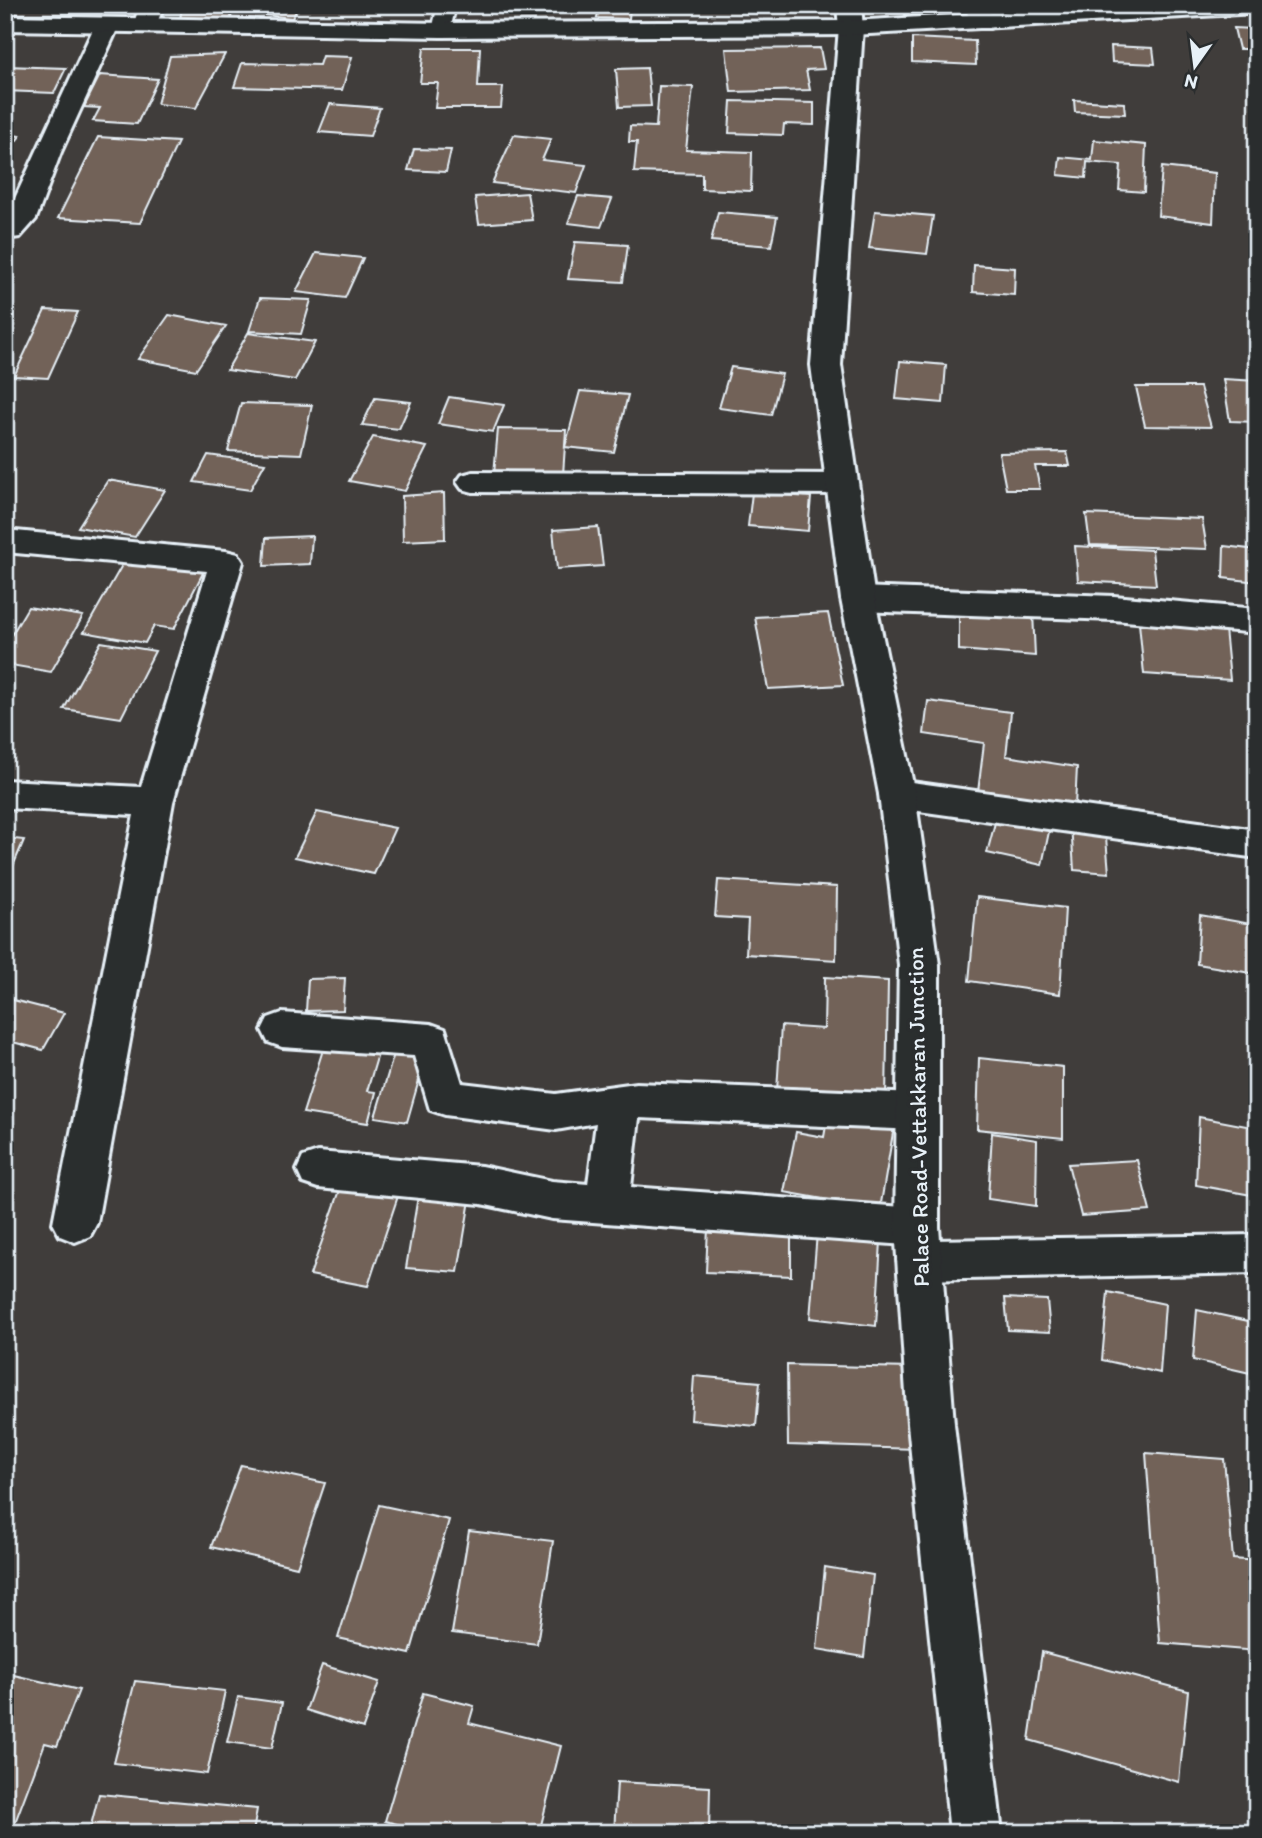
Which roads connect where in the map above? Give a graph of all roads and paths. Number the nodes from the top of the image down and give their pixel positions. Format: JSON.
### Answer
{"nodes":[{"id":1,"x":447,"y":5,"type":"edge"},
{"id":2,"x":1257,"y":6,"type":"edge"},
{"id":3,"x":979,"y":14,"type":"edge"},
{"id":4,"x":149,"y":16,"type":"edge"},
{"id":5,"x":850,"y":16,"type":"edge"},
{"id":6,"x":5,"y":23,"type":"edge"},
{"id":7,"x":107,"y":25,"type":"junction"},
{"id":8,"x":441,"y":30,"type":"junction"},
{"id":9,"x":5,"y":231,"type":"edge"},
{"id":10,"x":473,"y":482,"type":"dead end"},
{"id":11,"x":842,"y":484,"type":"junction"},
{"id":12,"x":5,"y":541,"type":"edge"},
{"id":13,"x":858,"y":599,"type":"junction"},
{"id":14,"x":1257,"y":621,"type":"edge"},
{"id":15,"x":5,"y":794,"type":"edge"},
{"id":16,"x":897,"y":794,"type":"junction"},
{"id":17,"x":155,"y":802,"type":"junction"},
{"id":18,"x":1257,"y":844,"type":"edge"},
{"id":19,"x":282,"y":1030,"type":"dead end"},
{"id":20,"x":620,"y":1102,"type":"junction"},
{"id":21,"x":918,"y":1112,"type":"junction"},
{"id":22,"x":318,"y":1170,"type":"dead end"},
{"id":23,"x":607,"y":1205,"type":"junction"},
{"id":24,"x":75,"y":1223,"type":"dead end"},
{"id":25,"x":918,"y":1243,"type":"junction"},
{"id":26,"x":1257,"y":1254,"type":"edge"},
{"id":27,"x":976,"y":1833,"type":"edge"}],
"edges":[{"from":1,"to":8,"type":"lane"},
{"from":2,"to":3,"type":"street"},
{"from":3,"to":5,"type":"street"},
{"from":4,"to":7,"type":"street"},
{"from":4,"to":8,"type":"street"},
{"from":5,"to":8,"type":"street"},
{"from":5,"to":11,"type":"street","name":"Palace Road-Vettakkaran Junction"},
{"from":6,"to":7,"type":"street"},
{"from":7,"to":9,"type":"street"},
{"from":10,"to":11,"type":"street"},
{"from":11,"to":13,"type":"street","name":"Palace Road-Vettakkaran Junction"},
{"from":12,"to":17,"type":"street"},
{"from":13,"to":14,"type":"street"},
{"from":13,"to":16,"type":"street","name":"Palace Road-Vettakkaran Junction"},
{"from":15,"to":17,"type":"street"},
{"from":16,"to":18,"type":"street"},
{"from":16,"to":21,"type":"street","name":"Palace Road-Vettakkaran Junction"},
{"from":17,"to":24,"type":"street"},
{"from":19,"to":20,"type":"street"},
{"from":20,"to":21,"type":"street"},
{"from":20,"to":23,"type":"street"},
{"from":21,"to":25,"type":"street","name":"Palace Road-Vettakkaran Junction"},
{"from":22,"to":23,"type":"street"},
{"from":23,"to":25,"type":"street"},
{"from":25,"to":26,"type":"street"},
{"from":25,"to":27,"type":"street","name":"Palace Road-Vettakkaran Junction"}]}
